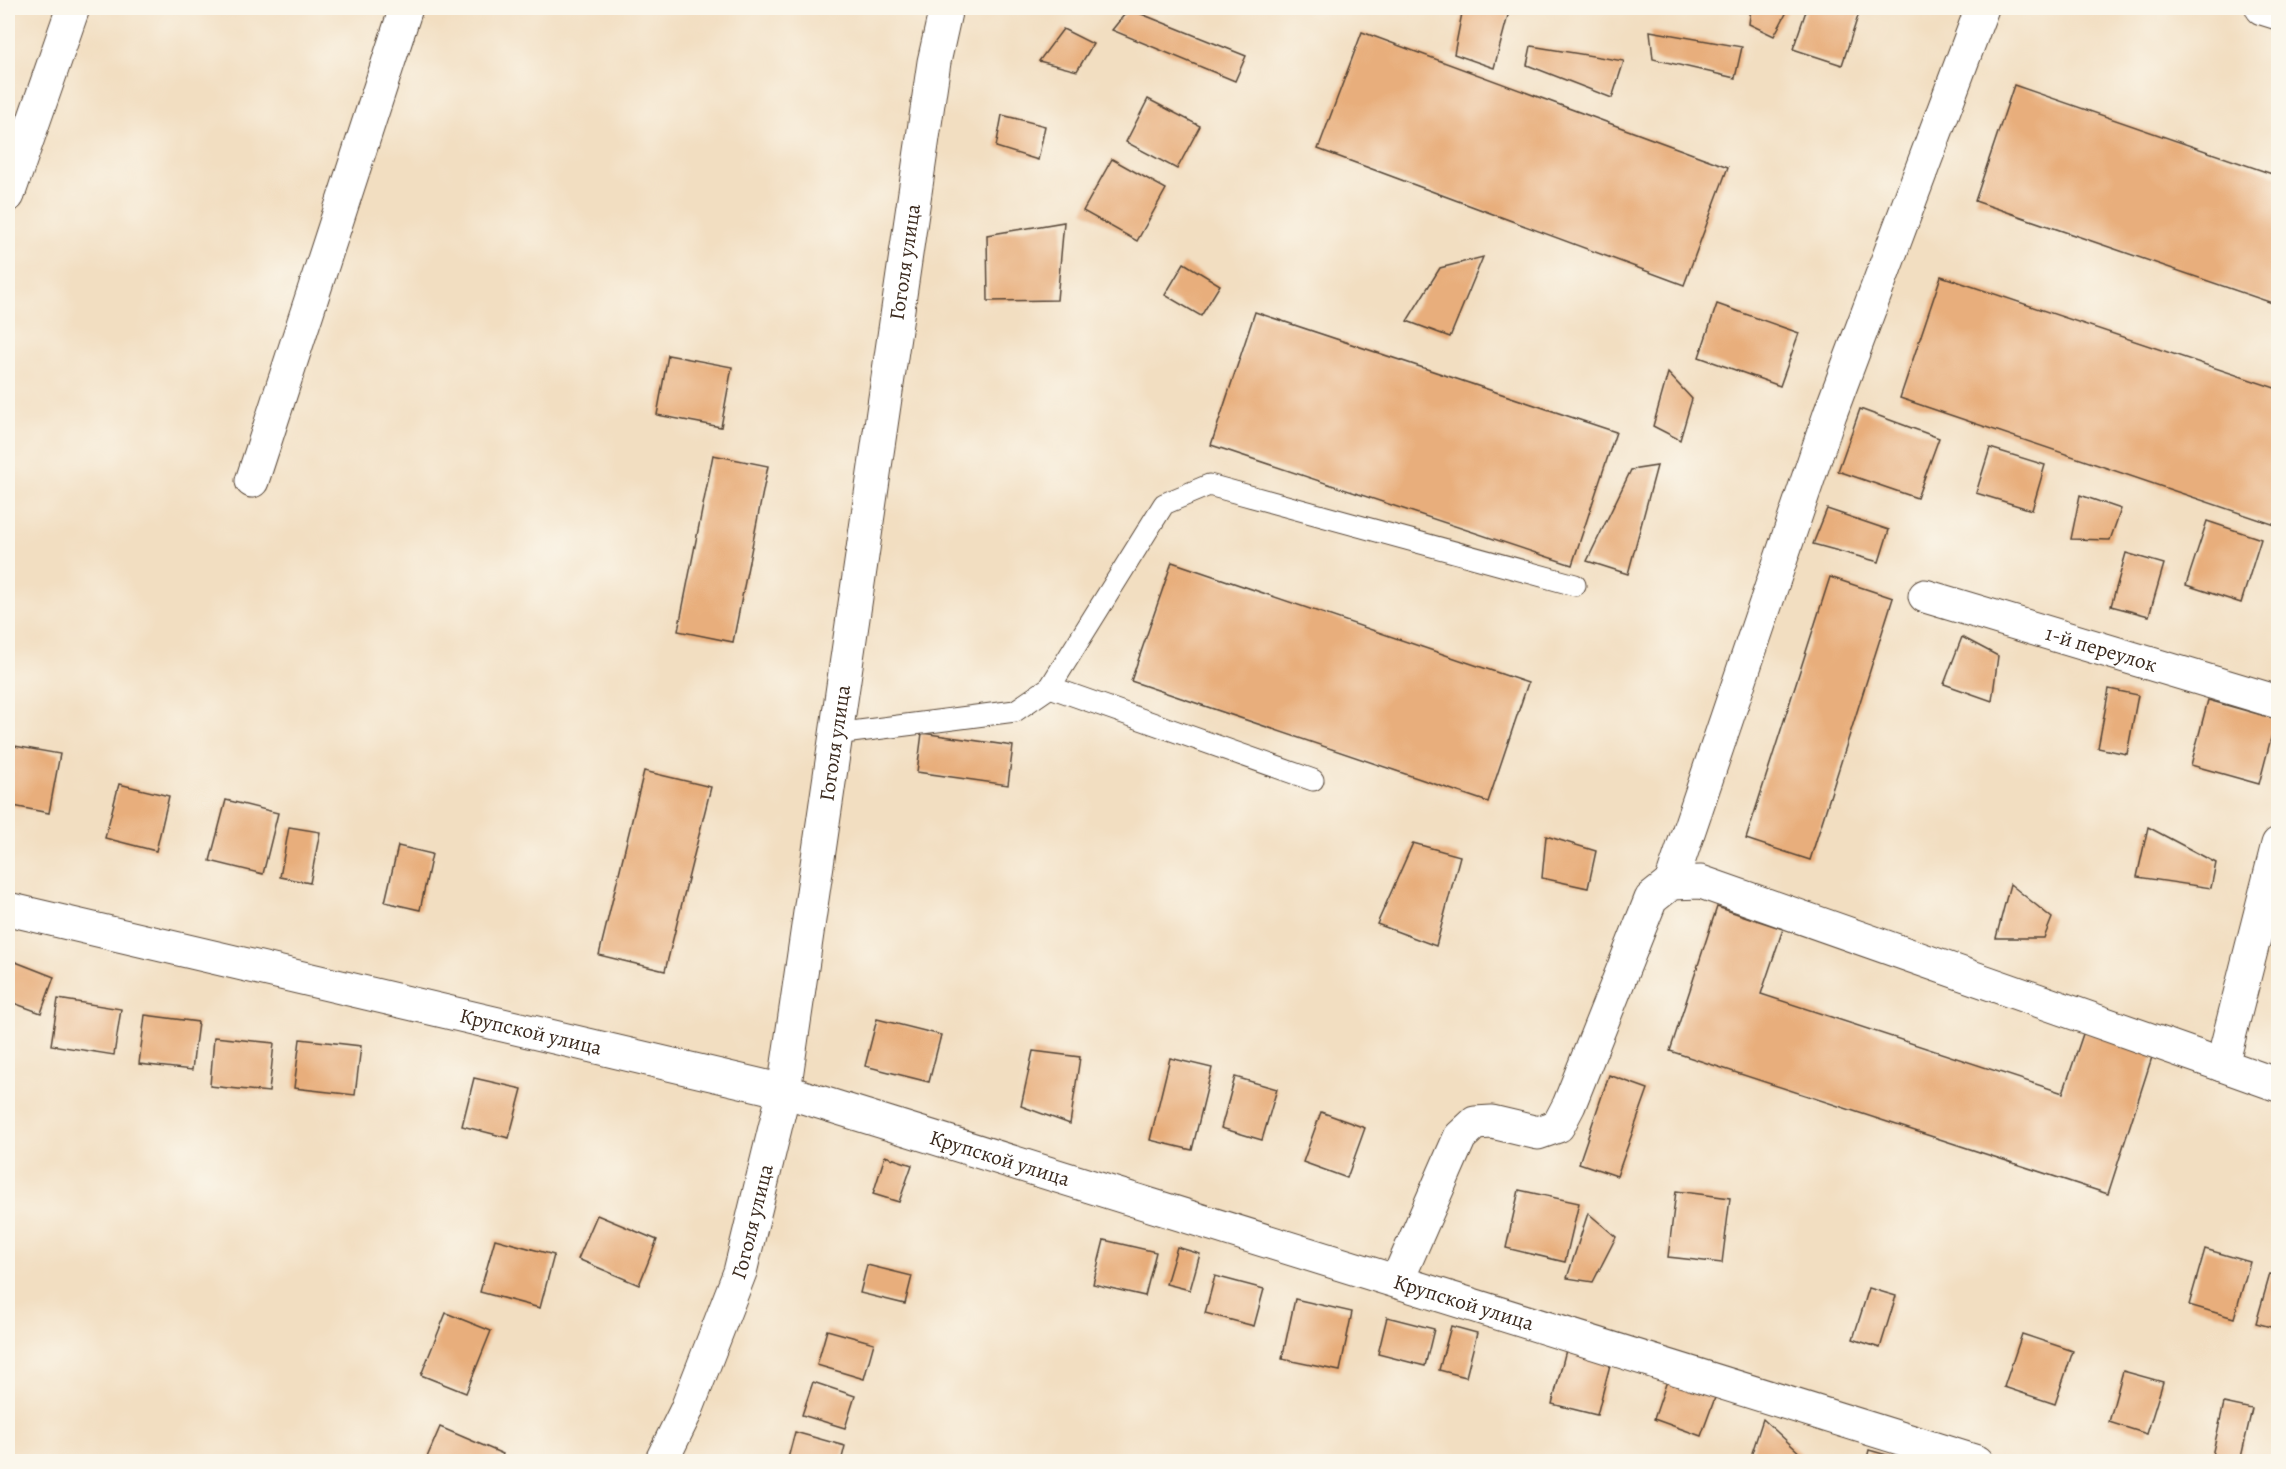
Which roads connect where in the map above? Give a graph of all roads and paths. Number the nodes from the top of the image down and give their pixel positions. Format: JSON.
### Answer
{"nodes":[{"id":1,"x":73,"y":8,"type":"edge"},
{"id":2,"x":406,"y":8,"type":"edge"},
{"id":3,"x":946,"y":8,"type":"edge"},
{"id":4,"x":1982,"y":8,"type":"edge"},
{"id":5,"x":2262,"y":8,"type":"edge"},
{"id":6,"x":2278,"y":13,"type":"edge"},
{"id":7,"x":8,"y":195,"type":"edge"},
{"id":8,"x":252,"y":481,"type":"dead end"},
{"id":9,"x":1575,"y":585,"type":"dead end"},
{"id":10,"x":1925,"y":596,"type":"dead end"},
{"id":11,"x":1050,"y":687,"type":"junction"},
{"id":12,"x":2278,"y":702,"type":"edge"},
{"id":13,"x":836,"y":734,"type":"junction"},
{"id":14,"x":1313,"y":780,"type":"dead end"},
{"id":15,"x":2278,"y":844,"type":"edge"},
{"id":16,"x":1671,"y":883,"type":"junction"},
{"id":17,"x":8,"y":909,"type":"edge"},
{"id":18,"x":2222,"y":1065,"type":"junction"},
{"id":19,"x":2278,"y":1085,"type":"edge"},
{"id":20,"x":784,"y":1091,"type":"junction"},
{"id":21,"x":1397,"y":1281,"type":"junction"},
{"id":22,"x":661,"y":1461,"type":"edge"},
{"id":23,"x":1977,"y":1461,"type":"edge"}],
"edges":[{"from":1,"to":7,"type":"street"},
{"from":2,"to":8,"type":"street"},
{"from":3,"to":13,"type":"street","name":"Гоголя улица"},
{"from":4,"to":16,"type":"street"},
{"from":5,"to":6,"type":"street"},
{"from":9,"to":11,"type":"lane"},
{"from":10,"to":12,"type":"street","name":"1-й переулок"},
{"from":11,"to":13,"type":"lane"},
{"from":11,"to":14,"type":"lane"},
{"from":13,"to":20,"type":"street","name":"Гоголя улица"},
{"from":15,"to":18,"type":"street"},
{"from":16,"to":18,"type":"street"},
{"from":16,"to":21,"type":"street"},
{"from":17,"to":20,"type":"street","name":"Крупской улица"},
{"from":18,"to":19,"type":"street"},
{"from":20,"to":21,"type":"street","name":"Крупской улица"},
{"from":20,"to":22,"type":"street","name":"Гоголя улица"},
{"from":21,"to":23,"type":"street","name":"Крупской улица"}]}
